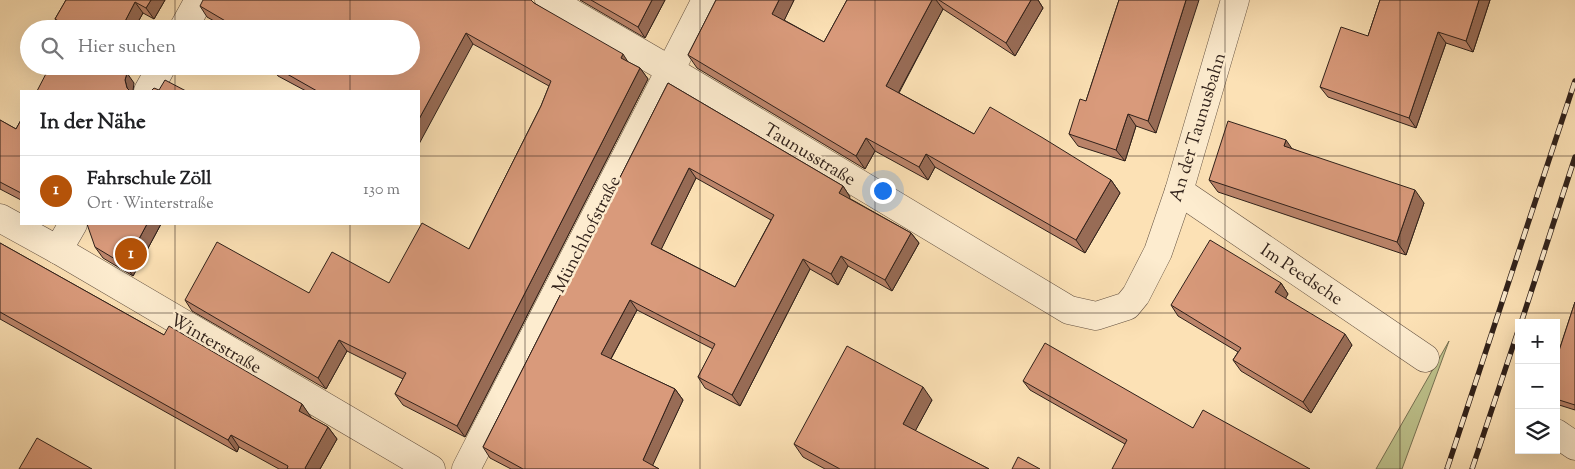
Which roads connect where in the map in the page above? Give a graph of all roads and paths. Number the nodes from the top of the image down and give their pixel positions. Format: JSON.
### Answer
{"nodes":[{"id":1,"x":199,"y":0,"type":"edge"},
{"id":2,"x":549,"y":0,"type":"edge"},
{"id":3,"x":706,"y":0,"type":"edge"},
{"id":4,"x":1235,"y":0,"type":"edge"},
{"id":5,"x":188,"y":20,"type":"edge"},
{"id":6,"x":670,"y":70,"type":"junction"},
{"id":7,"x":157,"y":75,"type":"edge"},
{"id":8,"x":149,"y":90,"type":"edge"},
{"id":9,"x":1179,"y":191,"type":"junction"},
{"id":10,"x":0,"y":218,"type":"edge"},
{"id":11,"x":72,"y":225,"type":"edge"},
{"id":12,"x":58,"y":250,"type":"junction"},
{"id":13,"x":1158,"y":252,"type":"joint"},
{"id":14,"x":1425,"y":358,"type":"dead end"},
{"id":15,"x":1560,"y":436,"type":"edge"},
{"id":16,"x":1575,"y":446,"type":"edge"},
{"id":17,"x":431,"y":469,"type":"edge"},
{"id":18,"x":466,"y":469,"type":"edge"}],
"edges":[{"from":1,"to":5,"type":"street"},
{"from":2,"to":6,"type":"street","name":"Taunusstraße"},
{"from":3,"to":6,"type":"street","name":"Münchhofstraße"},
{"from":4,"to":9,"type":"street","name":"An der Taunusbahn"},
{"from":6,"to":13,"type":"street","name":"Taunusstraße"},
{"from":6,"to":18,"type":"street","name":"Münchhofstraße"},
{"from":7,"to":8,"type":"street"},
{"from":9,"to":13,"type":"street","name":"An der Taunusbahn"},
{"from":9,"to":14,"type":"street","name":"Im Peedsche"},
{"from":10,"to":12,"type":"street","name":"Winterstraße"},
{"from":11,"to":12,"type":"street"},
{"from":12,"to":17,"type":"street","name":"Winterstraße"},
{"from":15,"to":16,"type":"street"}]}
